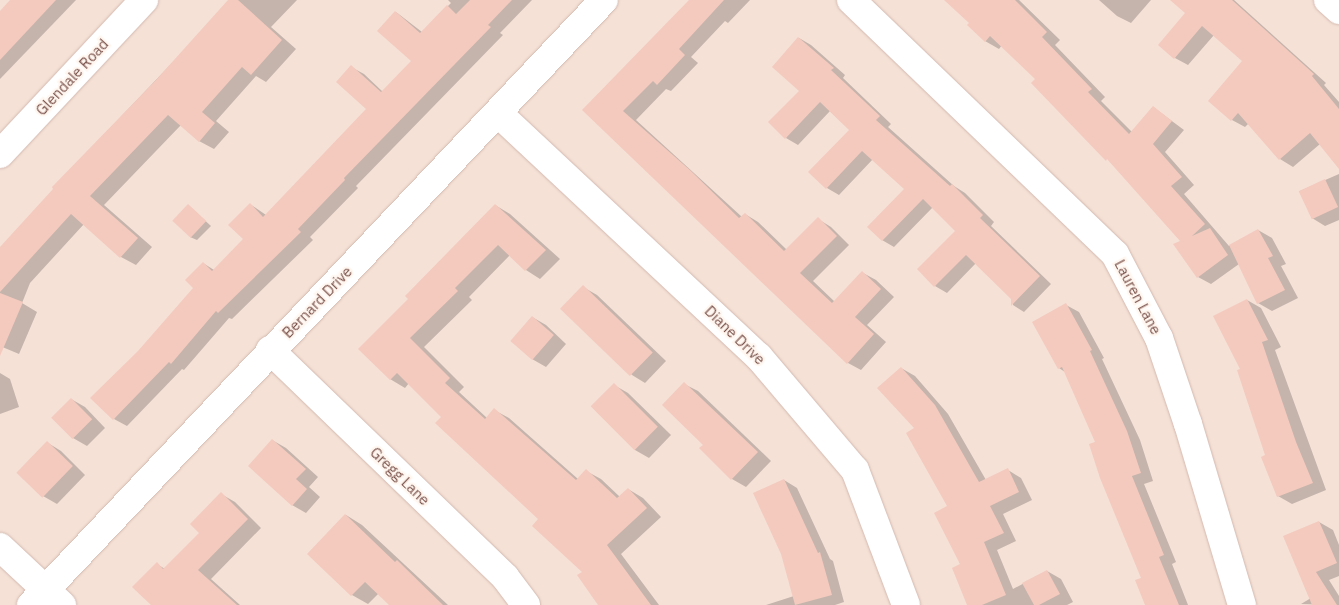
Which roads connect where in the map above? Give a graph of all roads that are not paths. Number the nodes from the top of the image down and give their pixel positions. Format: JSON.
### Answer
{"nodes":[{"id":1,"x":144,"y":0,"type":"edge"},
{"id":2,"x":604,"y":0,"type":"edge"},
{"id":3,"x":851,"y":0,"type":"edge"},
{"id":4,"x":1328,"y":0,"type":"edge"},
{"id":5,"x":1339,"y":10,"type":"edge"},
{"id":6,"x":498,"y":113,"type":"junction"},
{"id":7,"x":0,"y":154,"type":"edge"},
{"id":8,"x":270,"y":350,"type":"junction"},
{"id":9,"x":0,"y":546,"type":"edge"},
{"id":10,"x":46,"y":600,"type":"edge"},
{"id":11,"x":526,"y":605,"type":"edge"},
{"id":12,"x":906,"y":605,"type":"edge"},
{"id":13,"x":1242,"y":605,"type":"edge"}],
"edges":[{"from":1,"to":7,"type":"street","name":"Glendale Road"},
{"from":2,"to":6,"type":"street","name":"Bernard Drive"},
{"from":3,"to":13,"type":"street","name":"Lauren Lane"},
{"from":4,"to":5,"type":"street"},
{"from":6,"to":8,"type":"street","name":"Bernard Drive"},
{"from":6,"to":12,"type":"street","name":"Diane Drive"},
{"from":8,"to":10,"type":"street","name":"Bernard Drive"},
{"from":8,"to":11,"type":"street","name":"Gregg Lane"},
{"from":9,"to":10,"type":"street"}]}
